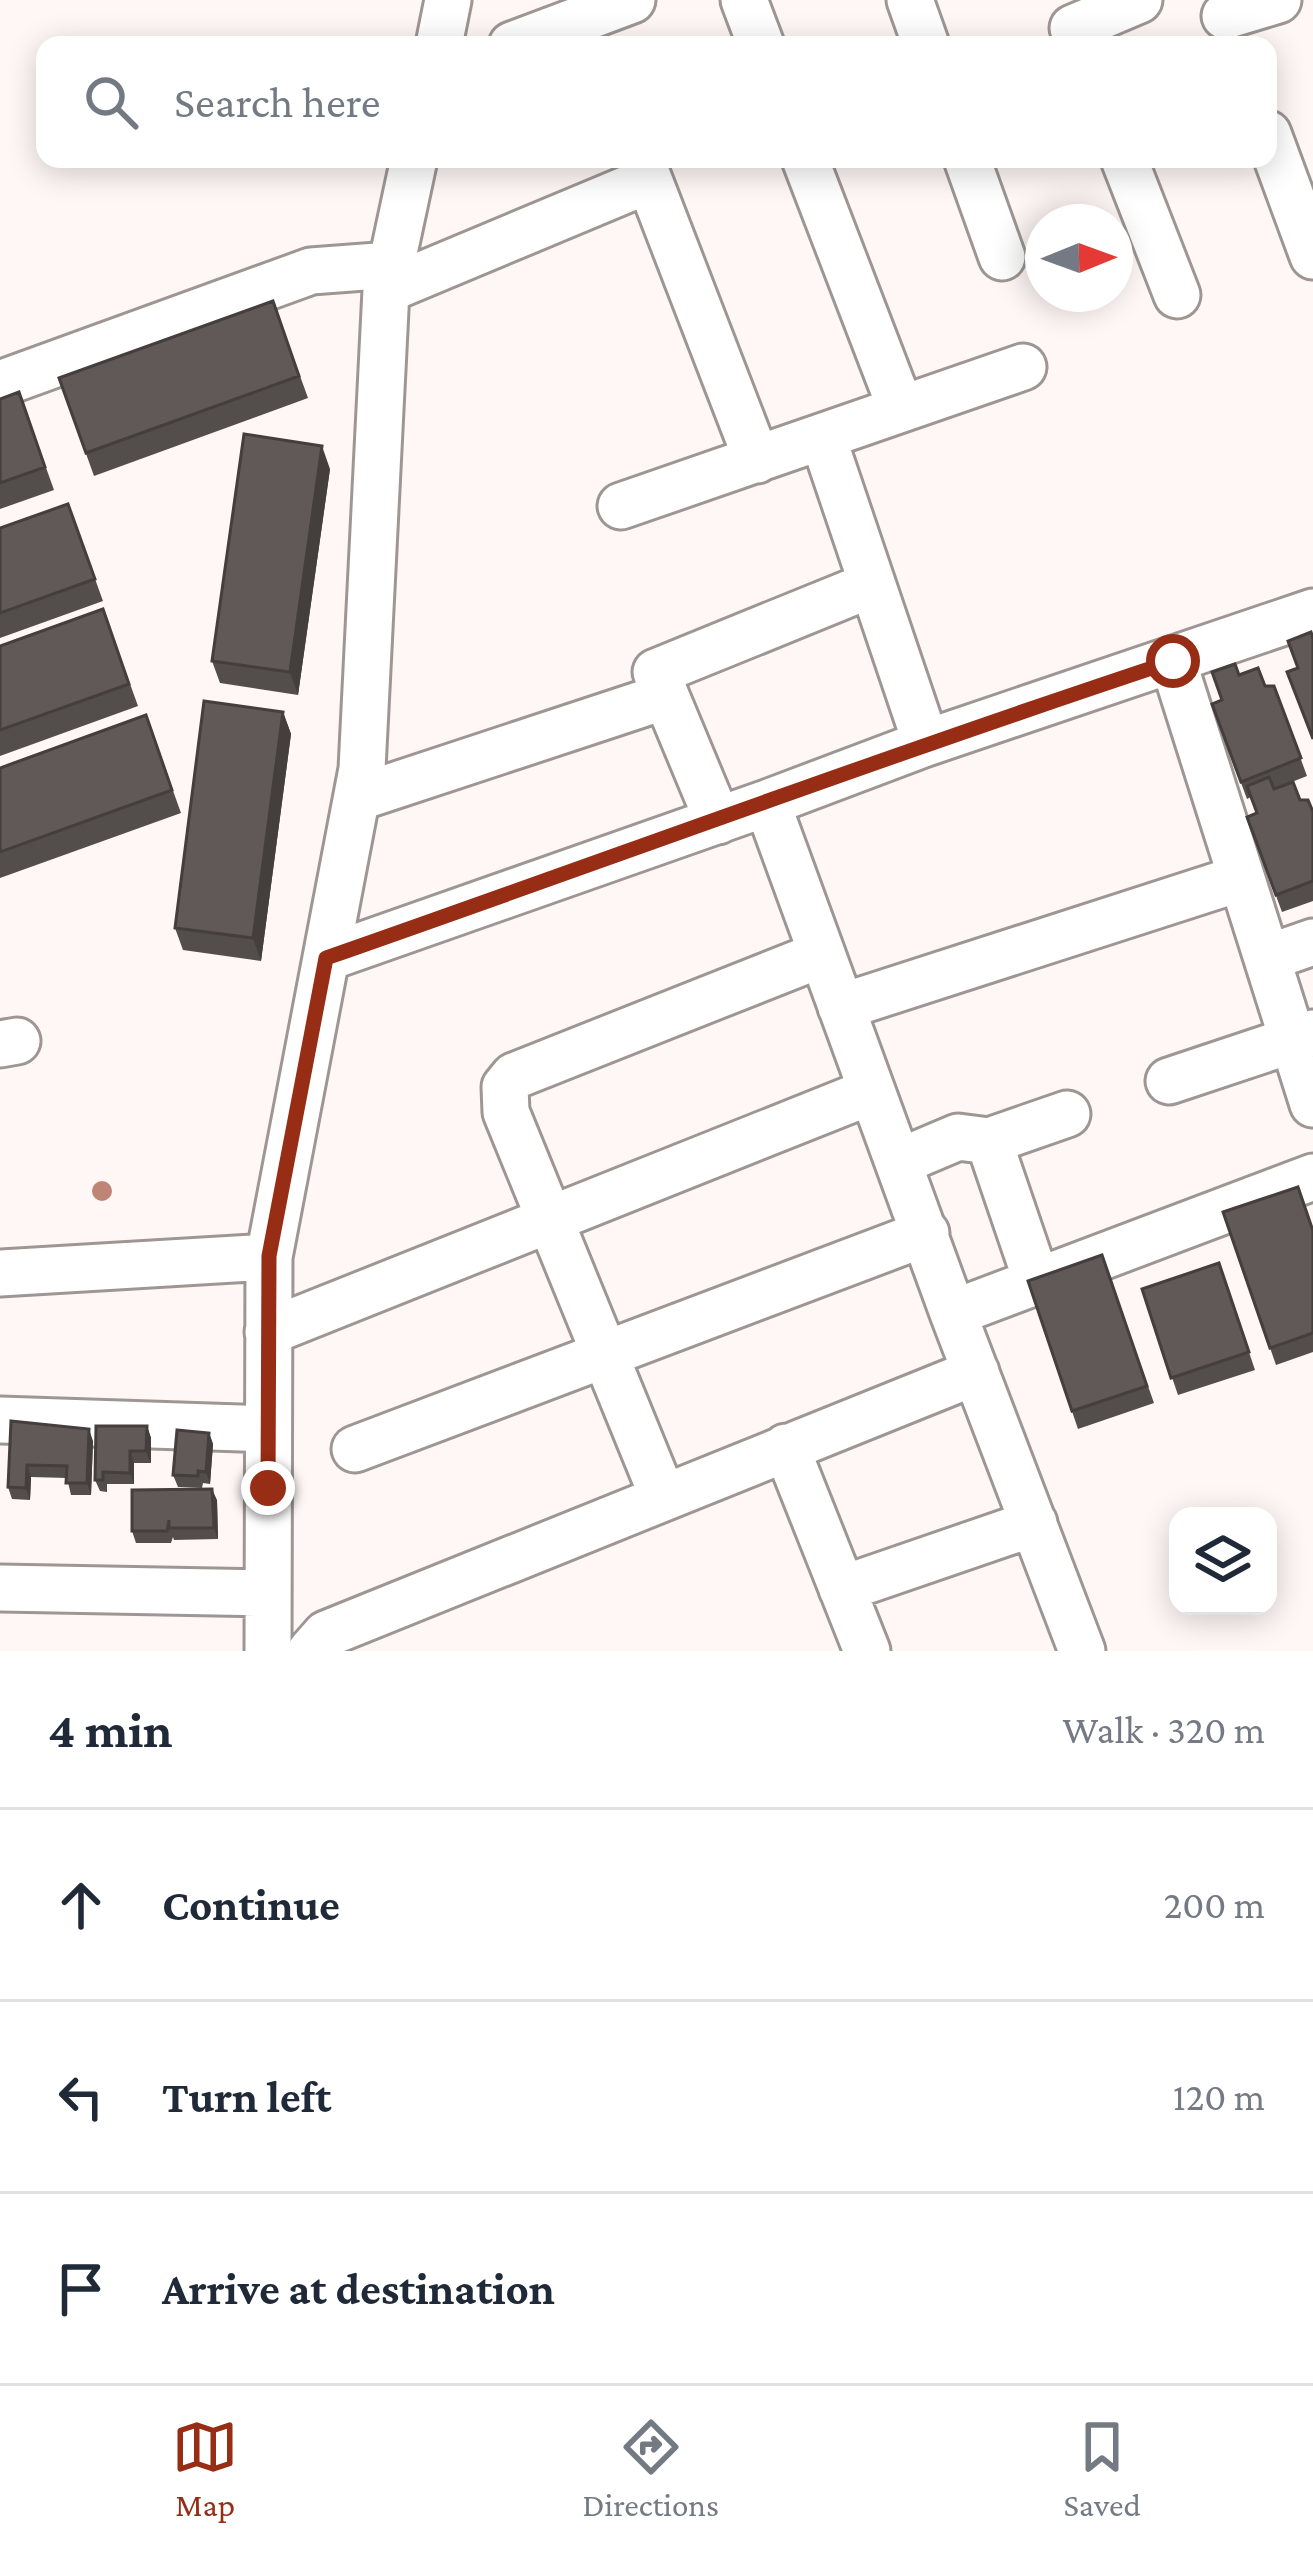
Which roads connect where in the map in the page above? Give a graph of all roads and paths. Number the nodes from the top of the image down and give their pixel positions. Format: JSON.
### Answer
{"nodes":[{"id":1,"x":448,"y":0,"type":"edge"},
{"id":2,"x":632,"y":0,"type":"edge"},
{"id":3,"x":744,"y":0,"type":"edge"},
{"id":4,"x":910,"y":0,"type":"edge"},
{"id":5,"x":1139,"y":0,"type":"edge"},
{"id":6,"x":1278,"y":0,"type":"edge"},
{"id":7,"x":1226,"y":20,"type":"edge"},
{"id":8,"x":1071,"y":24,"type":"edge"},
{"id":9,"x":592,"y":31,"type":"edge"},
{"id":10,"x":441,"y":36,"type":"edge"},
{"id":11,"x":758,"y":36,"type":"edge"},
{"id":12,"x":923,"y":36,"type":"edge"},
{"id":13,"x":1288,"y":155,"type":"edge"},
{"id":14,"x":412,"y":168,"type":"edge"},
{"id":15,"x":808,"y":168,"type":"edge"},
{"id":16,"x":970,"y":168,"type":"edge"},
{"id":17,"x":1127,"y":168,"type":"edge"},
{"id":18,"x":645,"y":170,"type":"edge"},
{"id":19,"x":1002,"y":256,"type":"dead end"},
{"id":20,"x":1313,"y":256,"type":"edge"},
{"id":21,"x":389,"y":277,"type":"junction"},
{"id":22,"x":1177,"y":296,"type":"dead end"},
{"id":23,"x":1024,"y":368,"type":"dead end"},
{"id":24,"x":0,"y":384,"type":"edge"},
{"id":25,"x":901,"y":409,"type":"junction"},
{"id":26,"x":823,"y":437,"type":"junction"},
{"id":27,"x":757,"y":460,"type":"junction"},
{"id":28,"x":621,"y":506,"type":"dead end"},
{"id":29,"x":870,"y":585,"type":"junction"},
{"id":30,"x":1313,"y":612,"type":"edge"},
{"id":31,"x":1173,"y":661,"type":"junction"},
{"id":32,"x":666,"y":696,"type":"junction"},
{"id":33,"x":926,"y":742,"type":"junction"},
{"id":34,"x":357,"y":798,"type":"junction"},
{"id":35,"x":767,"y":803,"type":"junction"},
{"id":36,"x":718,"y":820,"type":"junction"},
{"id":37,"x":1241,"y":878,"type":"junction"},
{"id":38,"x":1313,"y":942,"type":"edge"},
{"id":39,"x":822,"y":954,"type":"junction"},
{"id":40,"x":326,"y":958,"type":"junction"},
{"id":41,"x":1267,"y":958,"type":"junction"},
{"id":42,"x":842,"y":1007,"type":"junction"},
{"id":43,"x":1303,"y":1036,"type":"edge"},
{"id":44,"x":1169,"y":1082,"type":"dead end"},
{"id":45,"x":872,"y":1091,"type":"junction"},
{"id":46,"x":1313,"y":1104,"type":"edge"},
{"id":47,"x":1067,"y":1114,"type":"dead end"},
{"id":48,"x":989,"y":1141,"type":"junction"},
{"id":49,"x":899,"y":1162,"type":"junction"},
{"id":50,"x":1313,"y":1177,"type":"edge"},
{"id":51,"x":549,"y":1220,"type":"junction"},
{"id":52,"x":926,"y":1233,"type":"junction"},
{"id":53,"x":269,"y":1256,"type":"junction"},
{"id":54,"x":0,"y":1273,"type":"edge"},
{"id":55,"x":1037,"y":1282,"type":"junction"},
{"id":56,"x":953,"y":1313,"type":"junction"},
{"id":57,"x":268,"y":1332,"type":"junction"},
{"id":58,"x":606,"y":1357,"type":"junction"},
{"id":59,"x":976,"y":1372,"type":"junction"},
{"id":60,"x":0,"y":1420,"type":"edge"},
{"id":61,"x":268,"y":1429,"type":"junction"},
{"id":62,"x":786,"y":1447,"type":"junction"},
{"id":63,"x":355,"y":1449,"type":"dead end"},
{"id":64,"x":663,"y":1497,"type":"junction"},
{"id":65,"x":1034,"y":1523,"type":"junction"},
{"id":66,"x":0,"y":1588,"type":"edge"},
{"id":67,"x":842,"y":1589,"type":"junction"},
{"id":68,"x":268,"y":1593,"type":"junction"},
{"id":69,"x":268,"y":1651,"type":"edge"},
{"id":70,"x":311,"y":1651,"type":"edge"},
{"id":71,"x":867,"y":1651,"type":"edge"},
{"id":72,"x":1082,"y":1651,"type":"edge"}],
"edges":[{"from":1,"to":10,"type":"street"},
{"from":2,"to":9,"type":"street"},
{"from":3,"to":11,"type":"street"},
{"from":4,"to":12,"type":"street"},
{"from":5,"to":8,"type":"street"},
{"from":6,"to":7,"type":"street"},
{"from":13,"to":20,"type":"street"},
{"from":14,"to":21,"type":"street"},
{"from":15,"to":25,"type":"street"},
{"from":16,"to":19,"type":"street"},
{"from":17,"to":22,"type":"street"},
{"from":18,"to":21,"type":"street"},
{"from":18,"to":27,"type":"street"},
{"from":21,"to":24,"type":"street"},
{"from":21,"to":34,"type":"street"},
{"from":23,"to":25,"type":"street"},
{"from":25,"to":26,"type":"street"},
{"from":26,"to":27,"type":"street"},
{"from":26,"to":29,"type":"street"},
{"from":27,"to":28,"type":"street"},
{"from":29,"to":32,"type":"street"},
{"from":29,"to":33,"type":"street"},
{"from":30,"to":31,"type":"street"},
{"from":31,"to":33,"type":"street"},
{"from":31,"to":37,"type":"street"},
{"from":32,"to":34,"type":"street"},
{"from":32,"to":36,"type":"street"},
{"from":33,"to":35,"type":"street"},
{"from":34,"to":40,"type":"street"},
{"from":35,"to":36,"type":"street"},
{"from":35,"to":39,"type":"street"},
{"from":36,"to":40,"type":"street"},
{"from":37,"to":41,"type":"street"},
{"from":37,"to":42,"type":"street"},
{"from":38,"to":41,"type":"street"},
{"from":39,"to":42,"type":"street"},
{"from":39,"to":51,"type":"street"},
{"from":40,"to":53,"type":"street"},
{"from":41,"to":43,"type":"street"},
{"from":42,"to":45,"type":"street"},
{"from":43,"to":44,"type":"street"},
{"from":43,"to":46,"type":"street"},
{"from":45,"to":49,"type":"street"},
{"from":45,"to":51,"type":"street"},
{"from":47,"to":48,"type":"street"},
{"from":48,"to":49,"type":"street"},
{"from":48,"to":55,"type":"street"},
{"from":49,"to":52,"type":"street"},
{"from":50,"to":55,"type":"street"},
{"from":51,"to":57,"type":"street"},
{"from":51,"to":58,"type":"street"},
{"from":52,"to":56,"type":"street"},
{"from":52,"to":58,"type":"street"},
{"from":53,"to":54,"type":"street"},
{"from":53,"to":57,"type":"street"},
{"from":55,"to":56,"type":"street"},
{"from":56,"to":59,"type":"street"},
{"from":57,"to":61,"type":"street"},
{"from":58,"to":63,"type":"street"},
{"from":58,"to":64,"type":"street"},
{"from":59,"to":62,"type":"street"},
{"from":59,"to":65,"type":"street"},
{"from":60,"to":61,"type":"street"},
{"from":61,"to":68,"type":"street"},
{"from":62,"to":64,"type":"street"},
{"from":62,"to":67,"type":"street"},
{"from":64,"to":70,"type":"street"},
{"from":65,"to":67,"type":"street"},
{"from":65,"to":72,"type":"street"},
{"from":66,"to":68,"type":"street"},
{"from":67,"to":71,"type":"street"},
{"from":68,"to":69,"type":"street"}]}
